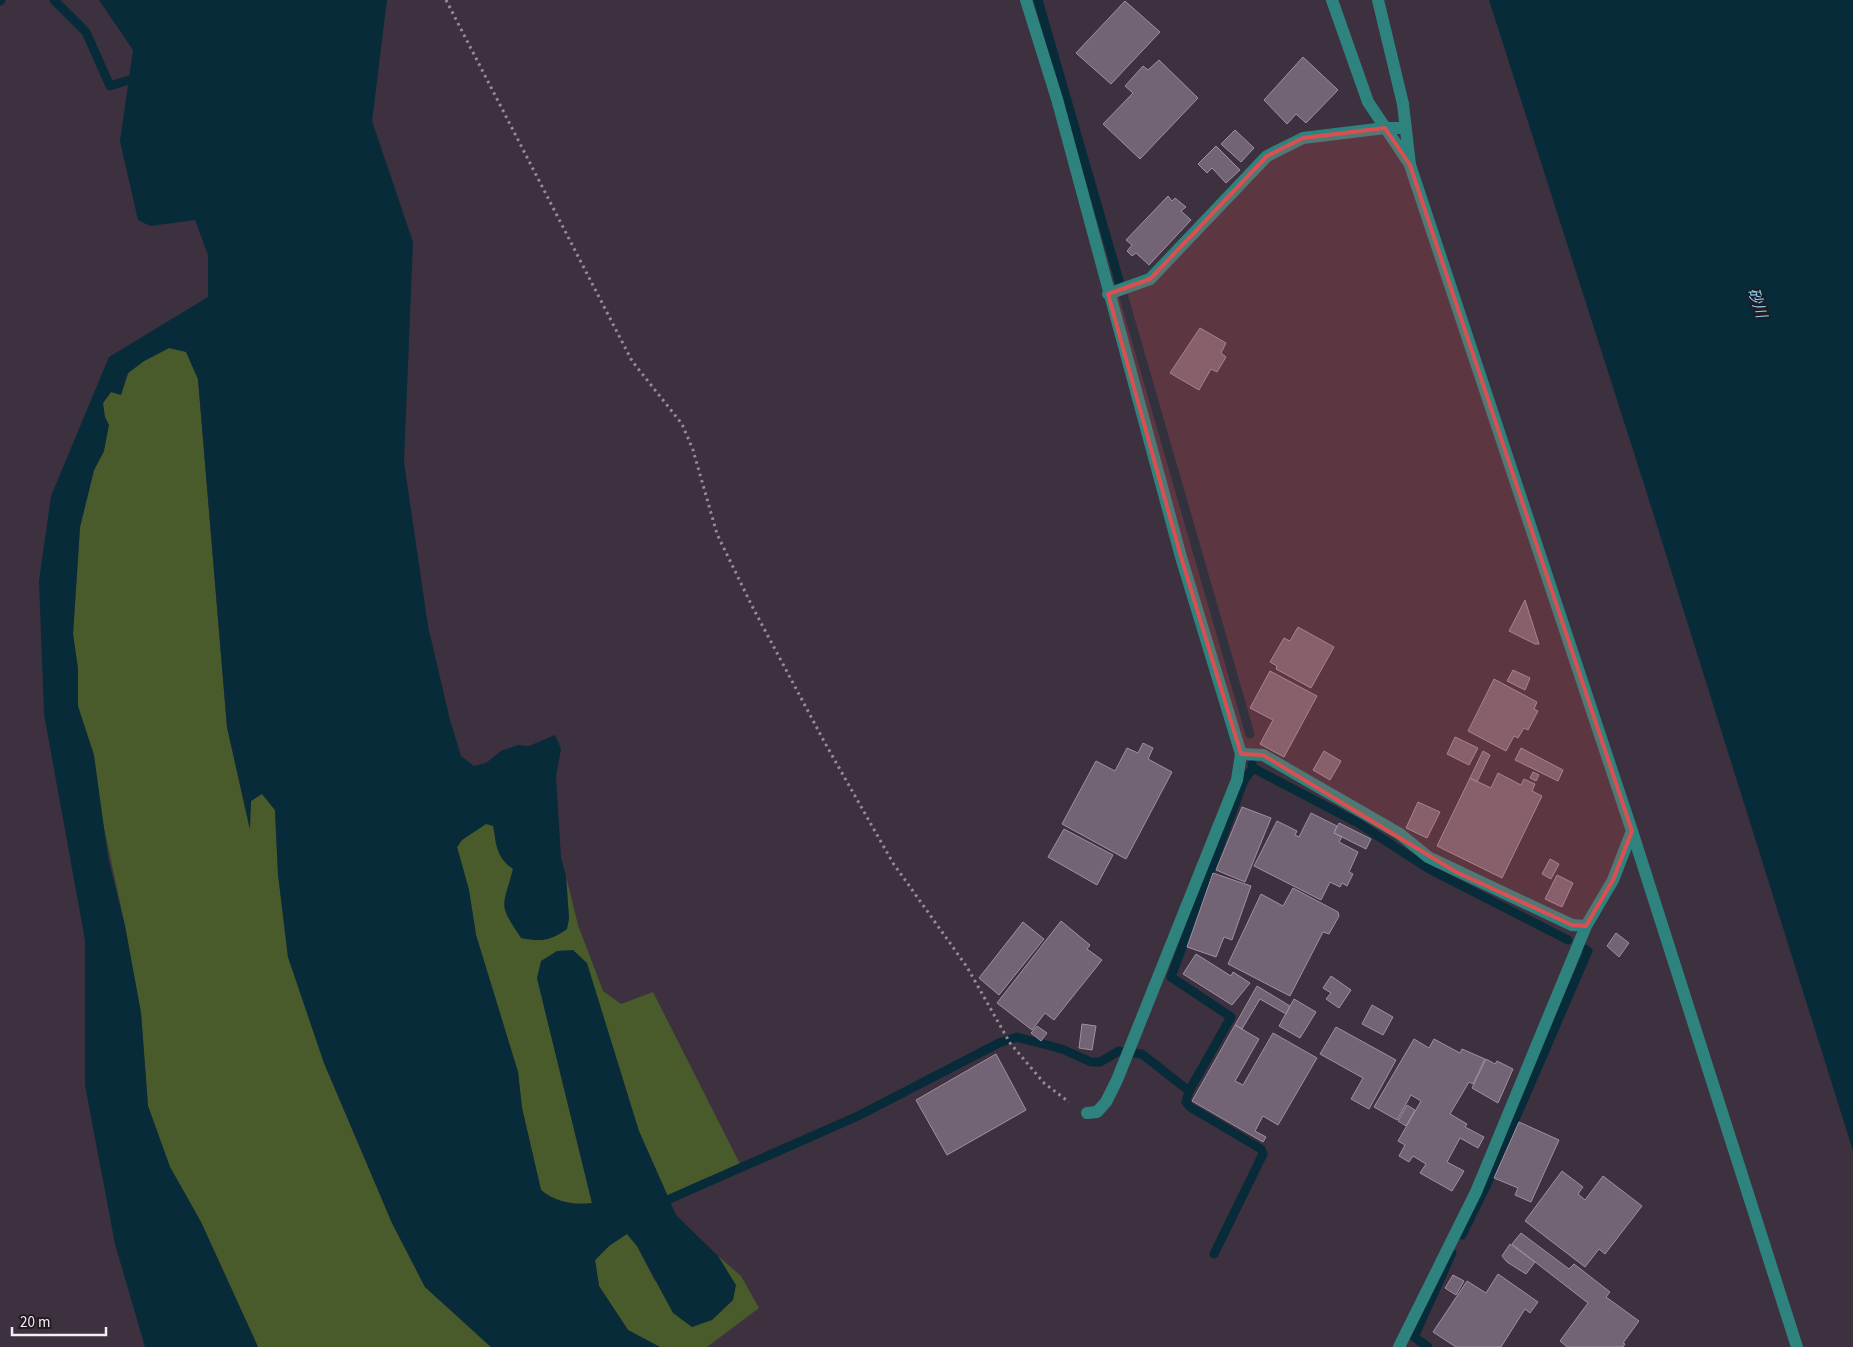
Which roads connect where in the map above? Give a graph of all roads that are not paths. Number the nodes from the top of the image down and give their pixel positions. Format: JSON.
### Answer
{"nodes":[{"id":1,"x":1026,"y":0,"type":"edge"},
{"id":2,"x":1332,"y":0,"type":"edge"},
{"id":3,"x":1378,"y":0,"type":"edge"},
{"id":4,"x":1385,"y":128,"type":"junction"},
{"id":5,"x":1406,"y":128,"type":"junction"},
{"id":6,"x":1410,"y":165,"type":"junction"},
{"id":7,"x":1117,"y":291,"type":"junction"},
{"id":8,"x":1241,"y":754,"type":"junction"},
{"id":9,"x":1632,"y":830,"type":"junction"},
{"id":10,"x":1586,"y":926,"type":"junction"},
{"id":11,"x":1087,"y":1113,"type":"road end"},
{"id":12,"x":1399,"y":1347,"type":"edge"},
{"id":13,"x":1797,"y":1347,"type":"edge"}],
"edges":[{"from":1,"to":7,"type":"street"},
{"from":2,"to":4,"type":"street"},
{"from":3,"to":5,"type":"street"},
{"from":4,"to":5,"type":"street"},
{"from":4,"to":6,"type":"street"},
{"from":4,"to":7,"type":"street"},
{"from":5,"to":6,"type":"street"},
{"from":6,"to":9,"type":"street"},
{"from":7,"to":8,"type":"street"},
{"from":8,"to":10,"type":"street"},
{"from":8,"to":11,"type":"street"},
{"from":9,"to":10,"type":"street"},
{"from":9,"to":13,"type":"street"},
{"from":10,"to":12,"type":"street"}]}
